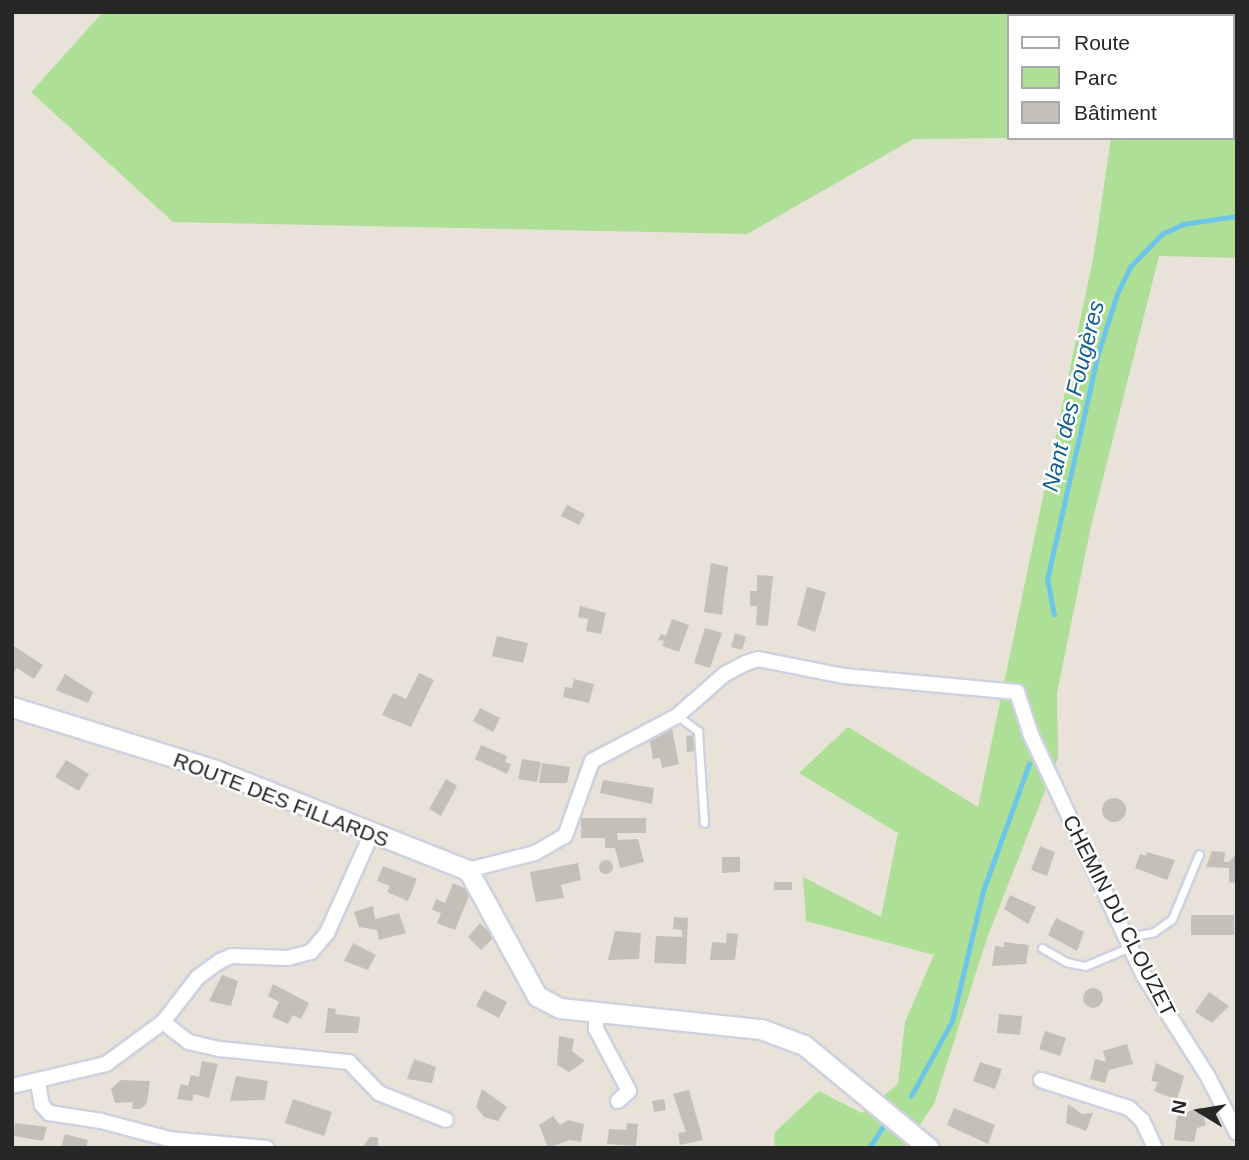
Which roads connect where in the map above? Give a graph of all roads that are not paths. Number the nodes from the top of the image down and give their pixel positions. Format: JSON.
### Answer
{"nodes":[{"id":1,"x":12,"y":707,"type":"edge"},
{"id":2,"x":677,"y":716,"type":"junction"},
{"id":3,"x":704,"y":823,"type":"dead end"},
{"id":4,"x":371,"y":835,"type":"junction"},
{"id":5,"x":1199,"y":854,"type":"dead end"},
{"id":6,"x":468,"y":870,"type":"junction"},
{"id":7,"x":1128,"y":942,"type":"junction"},
{"id":8,"x":1042,"y":948,"type":"dead end"},
{"id":9,"x":596,"y":1013,"type":"junction"},
{"id":10,"x":163,"y":1021,"type":"junction"},
{"id":11,"x":1041,"y":1080,"type":"dead end"},
{"id":12,"x":38,"y":1083,"type":"junction"},
{"id":13,"x":12,"y":1086,"type":"edge"},
{"id":14,"x":618,"y":1101,"type":"dead end"},
{"id":15,"x":446,"y":1120,"type":"dead end"},
{"id":16,"x":1237,"y":1133,"type":"edge"},
{"id":17,"x":267,"y":1148,"type":"edge"},
{"id":18,"x":929,"y":1148,"type":"edge"},
{"id":19,"x":1155,"y":1148,"type":"edge"}],
"edges":[{"from":1,"to":4,"type":"street","name":"ROUTE DES FILLARDS"},
{"from":2,"to":3,"type":"lane"},
{"from":2,"to":6,"type":"street"},
{"from":2,"to":7,"type":"street","name":"CHEMIN DU CLOUZET"},
{"from":4,"to":6,"type":"street","name":"ROUTE DES FILLARDS"},
{"from":4,"to":10,"type":"street"},
{"from":5,"to":7,"type":"lane"},
{"from":6,"to":9,"type":"street"},
{"from":7,"to":8,"type":"lane"},
{"from":7,"to":16,"type":"street","name":"CHEMIN DU CLOUZET"},
{"from":9,"to":14,"type":"street"},
{"from":9,"to":18,"type":"street"},
{"from":10,"to":12,"type":"street"},
{"from":10,"to":15,"type":"street"},
{"from":11,"to":19,"type":"street"},
{"from":12,"to":13,"type":"street"},
{"from":12,"to":17,"type":"street"}]}
